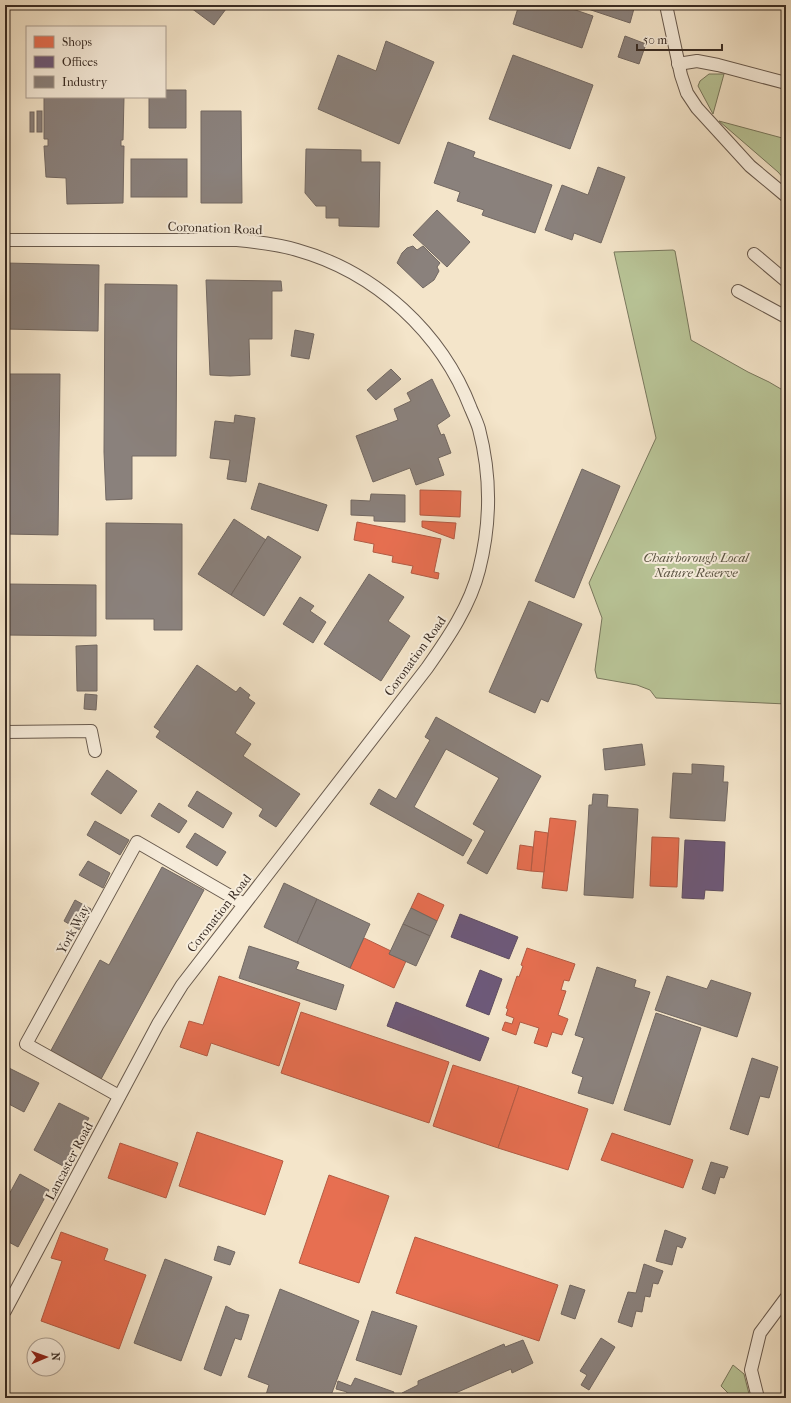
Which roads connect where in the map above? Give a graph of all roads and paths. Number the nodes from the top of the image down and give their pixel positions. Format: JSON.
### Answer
{"nodes":[{"id":1,"x":666,"y":5,"type":"edge"},
{"id":2,"x":678,"y":64,"type":"junction"},
{"id":3,"x":786,"y":83,"type":"edge"},
{"id":4,"x":786,"y":196,"type":"edge"},
{"id":5,"x":5,"y":240,"type":"edge"},
{"id":6,"x":754,"y":254,"type":"dead end"},
{"id":7,"x":786,"y":281,"type":"edge"},
{"id":8,"x":738,"y":291,"type":"dead end"},
{"id":9,"x":786,"y":317,"type":"edge"},
{"id":10,"x":5,"y":732,"type":"edge"},
{"id":11,"x":95,"y":751,"type":"dead end"},
{"id":12,"x":244,"y":904,"type":"junction"},
{"id":13,"x":158,"y":1024,"type":"joint"},
{"id":14,"x":119,"y":1096,"type":"junction"},
{"id":15,"x":786,"y":1298,"type":"edge"},
{"id":16,"x":5,"y":1311,"type":"edge"},
{"id":17,"x":758,"y":1398,"type":"edge"}],
"edges":[{"from":1,"to":2,"type":"street"},
{"from":2,"to":3,"type":"street"},
{"from":2,"to":4,"type":"street"},
{"from":5,"to":12,"type":"street","name":"Coronation Road"},
{"from":6,"to":7,"type":"street"},
{"from":8,"to":9,"type":"street"},
{"from":10,"to":11,"type":"street"},
{"from":12,"to":13,"type":"street","name":"Coronation Road"},
{"from":12,"to":14,"type":"street","name":"York Way"},
{"from":13,"to":14,"type":"street","name":"Lancaster Road"},
{"from":14,"to":16,"type":"street","name":"Lancaster Road"},
{"from":15,"to":17,"type":"street"}]}
